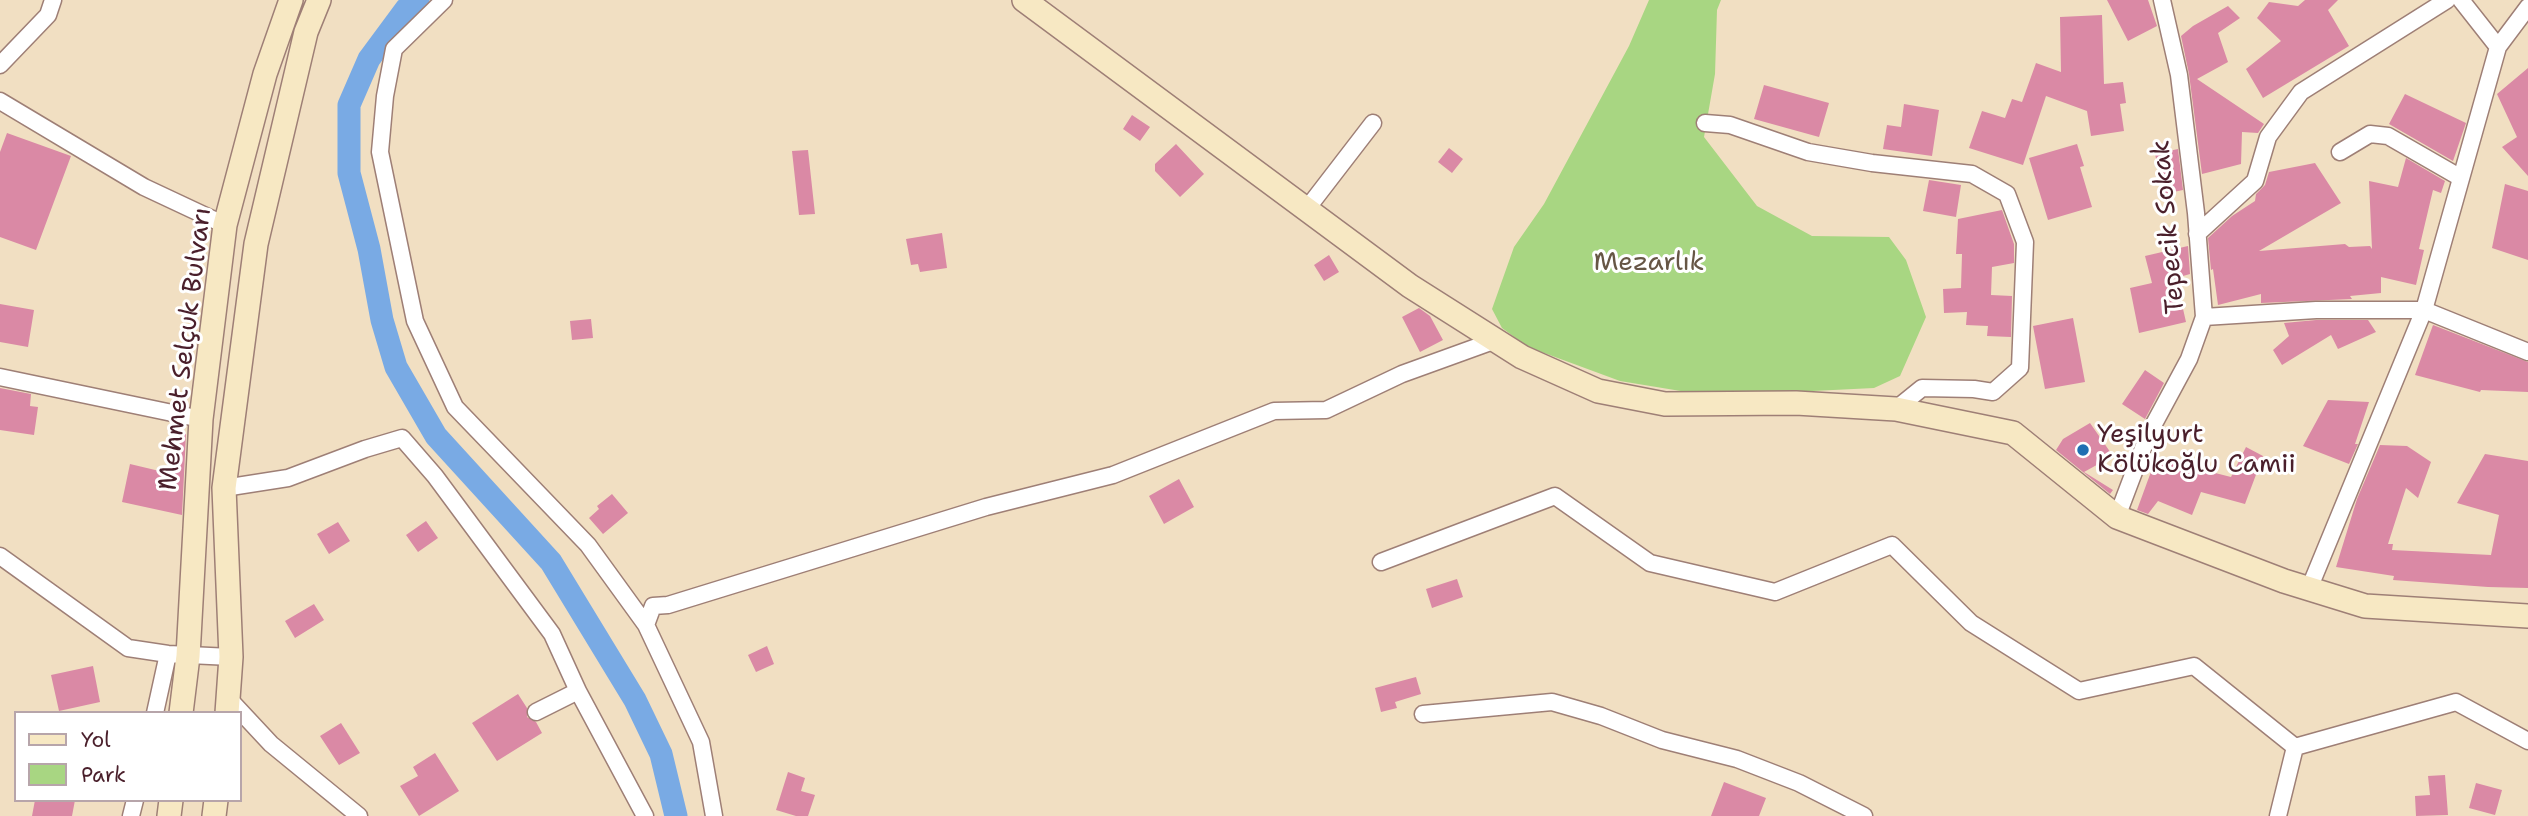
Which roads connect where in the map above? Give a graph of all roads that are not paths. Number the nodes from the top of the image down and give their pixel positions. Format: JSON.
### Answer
{"nodes":[{"id":1,"x":53,"y":0,"type":"edge"},
{"id":2,"x":291,"y":0,"type":"edge"},
{"id":3,"x":319,"y":0,"type":"edge"},
{"id":4,"x":444,"y":0,"type":"edge"},
{"id":5,"x":1025,"y":0,"type":"edge"},
{"id":6,"x":2162,"y":0,"type":"edge"},
{"id":7,"x":2447,"y":0,"type":"edge"},
{"id":8,"x":2461,"y":0,"type":"edge"},
{"id":9,"x":2528,"y":7,"type":"edge"},
{"id":10,"x":2498,"y":47,"type":"junction"},
{"id":11,"x":0,"y":65,"type":"edge"},
{"id":12,"x":0,"y":101,"type":"edge"},
{"id":13,"x":1373,"y":122,"type":"dead end"},
{"id":14,"x":1705,"y":123,"type":"dead end"},
{"id":15,"x":2340,"y":152,"type":"dead end"},
{"id":16,"x":2461,"y":178,"type":"junction"},
{"id":17,"x":1306,"y":210,"type":"junction"},
{"id":18,"x":225,"y":225,"type":"junction"},
{"id":19,"x":2197,"y":234,"type":"junction"},
{"id":20,"x":2424,"y":310,"type":"junction"},
{"id":21,"x":2204,"y":317,"type":"junction"},
{"id":22,"x":1496,"y":340,"type":"junction"},
{"id":23,"x":2528,"y":352,"type":"edge"},
{"id":24,"x":0,"y":377,"type":"edge"},
{"id":25,"x":1896,"y":409,"type":"junction"},
{"id":26,"x":201,"y":419,"type":"junction"},
{"id":27,"x":224,"y":488,"type":"junction"},
{"id":28,"x":2117,"y":517,"type":"junction"},
{"id":29,"x":0,"y":556,"type":"edge"},
{"id":30,"x":1381,"y":562,"type":"dead end"},
{"id":31,"x":2309,"y":589,"type":"junction"},
{"id":32,"x":2528,"y":616,"type":"edge"},
{"id":33,"x":646,"y":625,"type":"junction"},
{"id":34,"x":178,"y":655,"type":"junction"},
{"id":35,"x":231,"y":657,"type":"junction"},
{"id":36,"x":578,"y":691,"type":"junction"},
{"id":37,"x":228,"y":706,"type":"edge"},
{"id":38,"x":156,"y":711,"type":"edge"},
{"id":39,"x":181,"y":711,"type":"edge"},
{"id":40,"x":536,"y":712,"type":"dead end"},
{"id":41,"x":1423,"y":714,"type":"dead end"},
{"id":42,"x":242,"y":718,"type":"edge"},
{"id":43,"x":2528,"y":741,"type":"edge"},
{"id":44,"x":2295,"y":747,"type":"junction"},
{"id":45,"x":1859,"y":814,"type":"edge"},
{"id":46,"x":359,"y":816,"type":"edge"},
{"id":47,"x":645,"y":816,"type":"edge"},
{"id":48,"x":714,"y":816,"type":"edge"},
{"id":49,"x":2278,"y":816,"type":"edge"}],
"edges":[{"from":1,"to":11,"type":"street"},
{"from":2,"to":18,"type":"main road","name":"Mehmet Selçuk Bulvarı"},
{"from":3,"to":27,"type":"main road"},
{"from":4,"to":33,"type":"street"},
{"from":5,"to":17,"type":"main road"},
{"from":6,"to":19,"type":"street","name":"Tepecik Sokak"},
{"from":7,"to":19,"type":"street"},
{"from":8,"to":10,"type":"street"},
{"from":9,"to":10,"type":"street"},
{"from":10,"to":16,"type":"street"},
{"from":12,"to":18,"type":"street"},
{"from":13,"to":17,"type":"street"},
{"from":14,"to":25,"type":"street"},
{"from":15,"to":16,"type":"street"},
{"from":16,"to":20,"type":"street"},
{"from":17,"to":22,"type":"main road"},
{"from":18,"to":26,"type":"main road","name":"Mehmet Selçuk Bulvarı"},
{"from":19,"to":21,"type":"street","name":"Tepecik Sokak"},
{"from":20,"to":21,"type":"street"},
{"from":20,"to":23,"type":"street"},
{"from":20,"to":31,"type":"street"},
{"from":21,"to":28,"type":"street","name":"Tepecik Sokak"},
{"from":22,"to":25,"type":"main road"},
{"from":22,"to":33,"type":"street"},
{"from":24,"to":26,"type":"street"},
{"from":25,"to":28,"type":"main road"},
{"from":26,"to":34,"type":"main road","name":"Mehmet Selçuk Bulvarı"},
{"from":27,"to":35,"type":"main road"},
{"from":27,"to":36,"type":"street"},
{"from":28,"to":31,"type":"main road"},
{"from":29,"to":34,"type":"street"},
{"from":30,"to":44,"type":"street"},
{"from":31,"to":32,"type":"main road"},
{"from":33,"to":48,"type":"street"},
{"from":34,"to":35,"type":"street"},
{"from":34,"to":38,"type":"street"},
{"from":34,"to":39,"type":"main road","name":"Mehmet Selçuk Bulvarı"},
{"from":35,"to":37,"type":"main road"},
{"from":36,"to":40,"type":"street"},
{"from":36,"to":47,"type":"street"},
{"from":41,"to":45,"type":"street"},
{"from":42,"to":46,"type":"street"},
{"from":43,"to":44,"type":"street"},
{"from":44,"to":49,"type":"street"}]}
